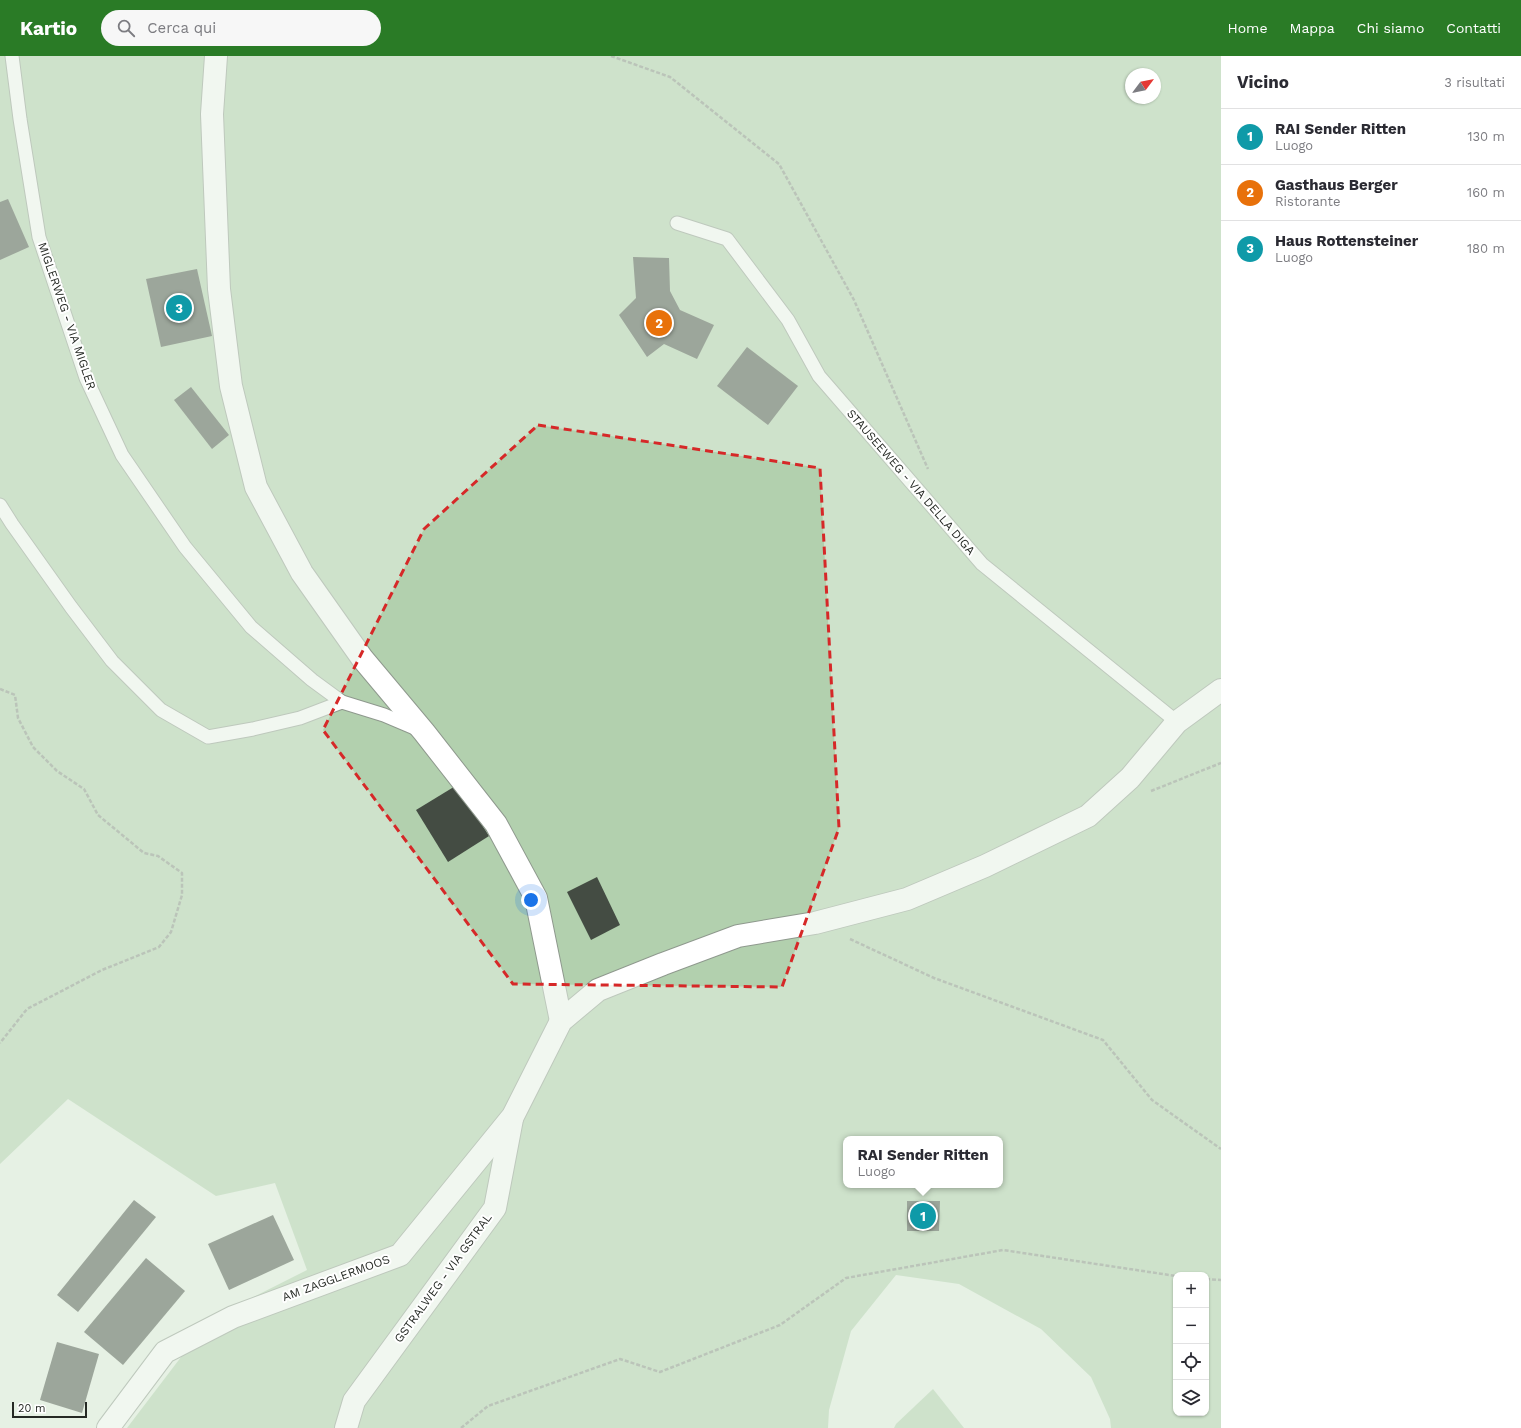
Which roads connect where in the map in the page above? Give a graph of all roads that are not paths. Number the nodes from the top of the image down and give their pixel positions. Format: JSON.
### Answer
{"nodes":[{"id":1,"x":12,"y":56,"type":"edge"},
{"id":2,"x":216,"y":56,"type":"edge"},
{"id":3,"x":677,"y":223,"type":"dead end"},
{"id":4,"x":0,"y":505,"type":"edge"},
{"id":5,"x":1221,"y":690,"type":"edge"},
{"id":6,"x":342,"y":702,"type":"junction"},
{"id":7,"x":1177,"y":722,"type":"junction"},
{"id":8,"x":424,"y":732,"type":"junction"},
{"id":9,"x":561,"y":1021,"type":"junction"},
{"id":10,"x":513,"y":1116,"type":"junction"},
{"id":11,"x":108,"y":1428,"type":"edge"},
{"id":12,"x":346,"y":1428,"type":"edge"}],
"edges":[{"from":1,"to":6,"type":"lane","name":"MIGLERWEG - VIA MIGLER"},
{"from":2,"to":8,"type":"street","name":"MIGLERWEG - VIA MIGLER"},
{"from":3,"to":7,"type":"lane","name":"STAUSEEWEG - VIA DELLA DIGA"},
{"from":4,"to":6,"type":"lane"},
{"from":5,"to":7,"type":"street"},
{"from":6,"to":8,"type":"lane","name":"MIGLERWEG - VIA MIGLER"},
{"from":7,"to":9,"type":"street"},
{"from":8,"to":9,"type":"street","name":"MIGLERWEG - VIA MIGLER"},
{"from":9,"to":10,"type":"street","name":"AM ZAGGLERMOOS"},
{"from":10,"to":11,"type":"street","name":"AM ZAGGLERMOOS"},
{"from":10,"to":12,"type":"street","name":"GSTRALWEG - VIA GSTRAL"}]}
